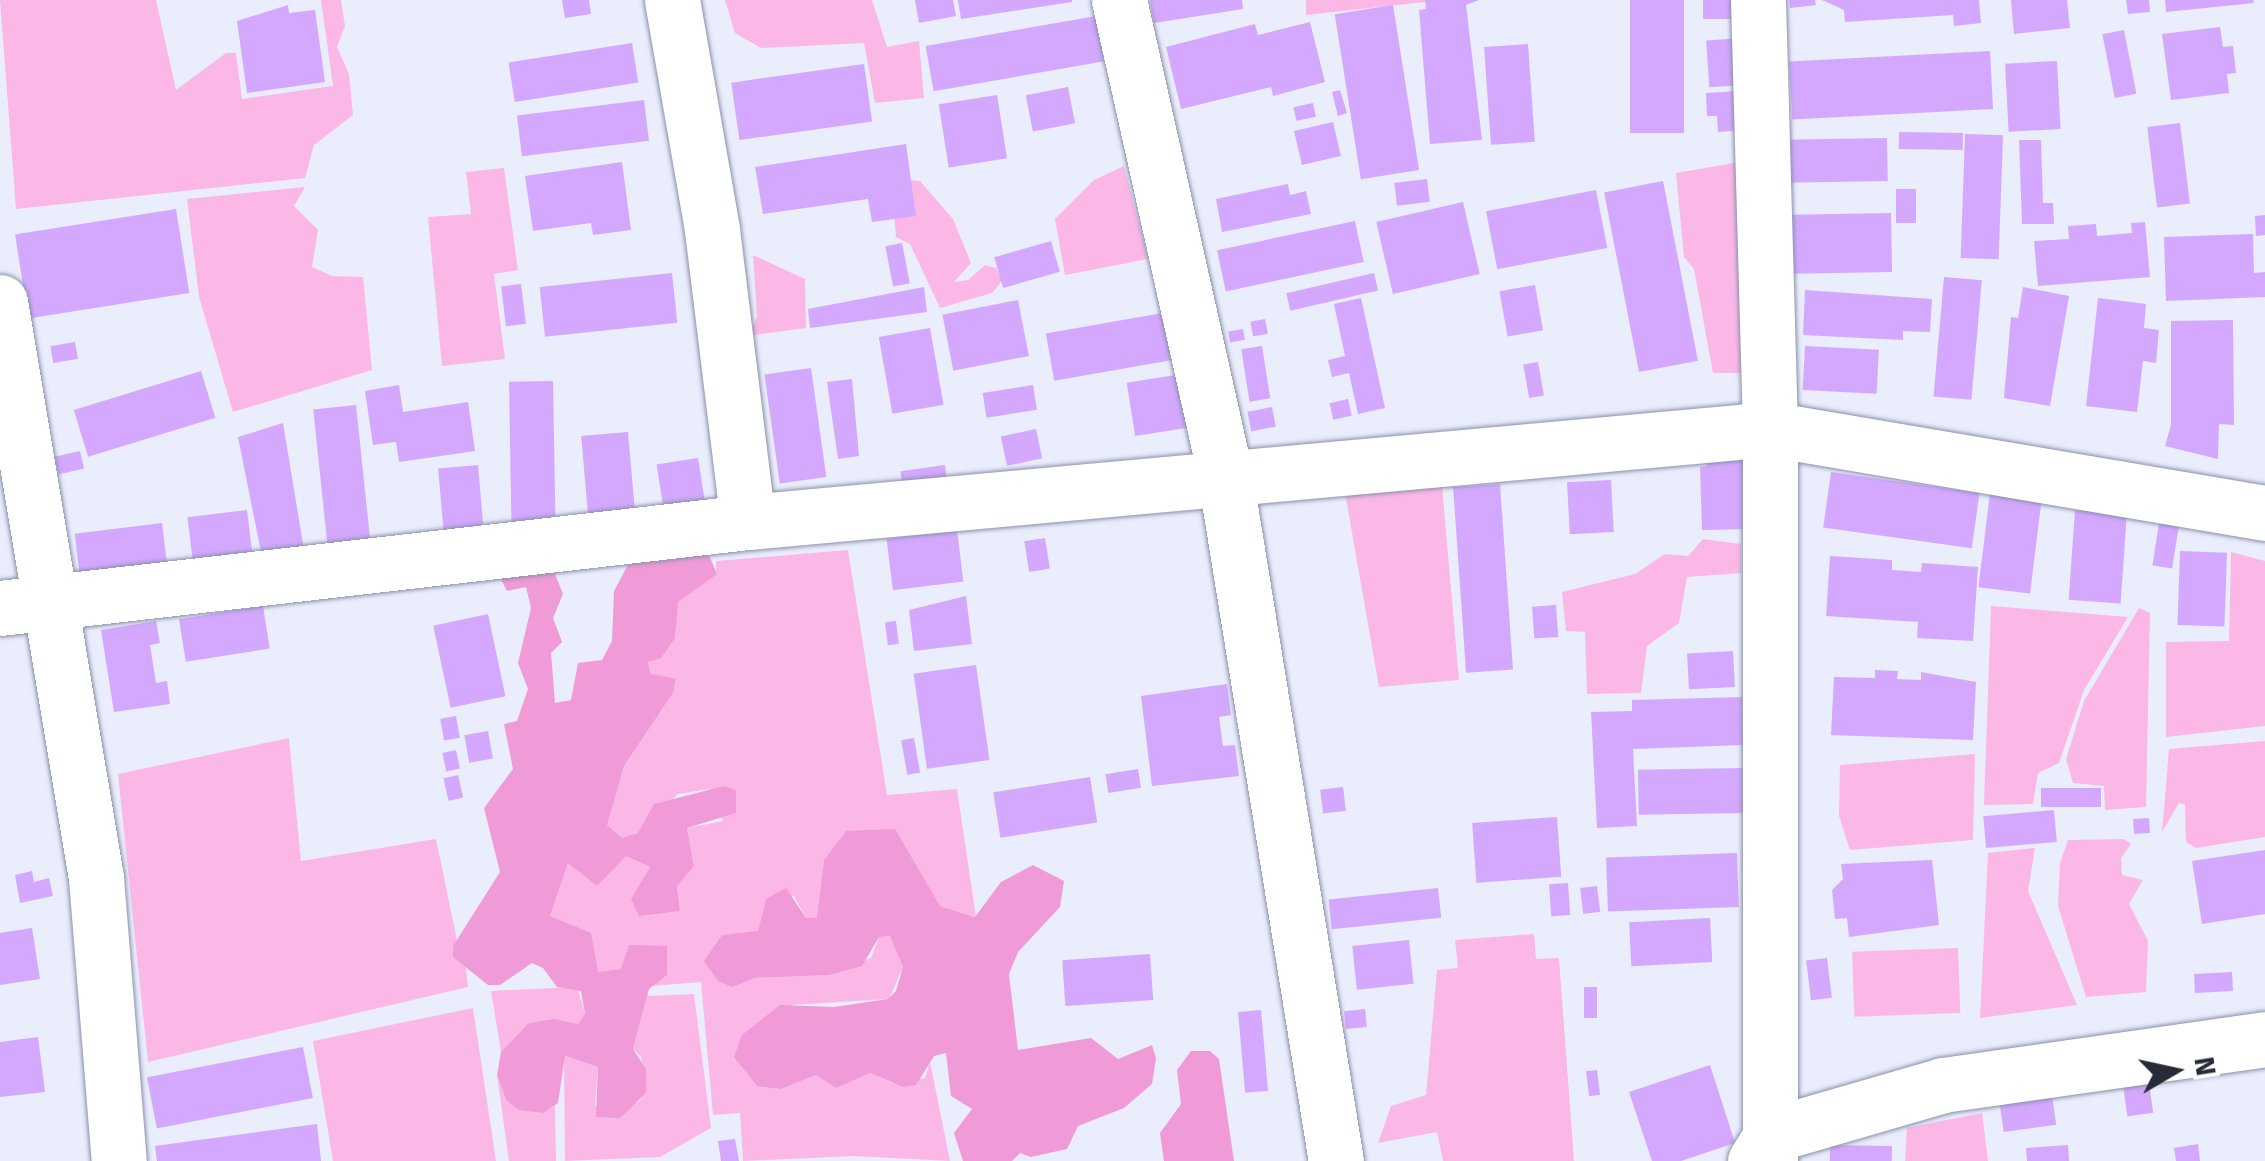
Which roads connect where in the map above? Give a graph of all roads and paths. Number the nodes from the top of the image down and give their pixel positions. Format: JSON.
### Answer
{"nodes":[{"id":1,"x":672,"y":0,"type":"edge"},
{"id":2,"x":1119,"y":0,"type":"edge"},
{"id":3,"x":1758,"y":0,"type":"edge"},
{"id":4,"x":0,"y":302,"type":"edge"},
{"id":5,"x":1770,"y":429,"type":"junction"},
{"id":6,"x":1225,"y":476,"type":"junction"},
{"id":7,"x":2265,"y":512,"type":"edge"},
{"id":8,"x":748,"y":522,"type":"junction"},
{"id":9,"x":26,"y":605,"type":"edge"},
{"id":10,"x":2265,"y":1039,"type":"edge"},
{"id":11,"x":1765,"y":1152,"type":"edge"},
{"id":12,"x":118,"y":1161,"type":"edge"},
{"id":13,"x":1336,"y":1161,"type":"edge"}],
"edges":[{"from":1,"to":8,"type":"street"},
{"from":2,"to":6,"type":"street"},
{"from":3,"to":5,"type":"street"},
{"from":4,"to":9,"type":"street"},
{"from":5,"to":6,"type":"street"},
{"from":5,"to":7,"type":"street"},
{"from":5,"to":11,"type":"street"},
{"from":6,"to":8,"type":"street"},
{"from":6,"to":13,"type":"street"},
{"from":8,"to":9,"type":"street"},
{"from":9,"to":12,"type":"street"},
{"from":10,"to":11,"type":"street"}]}
